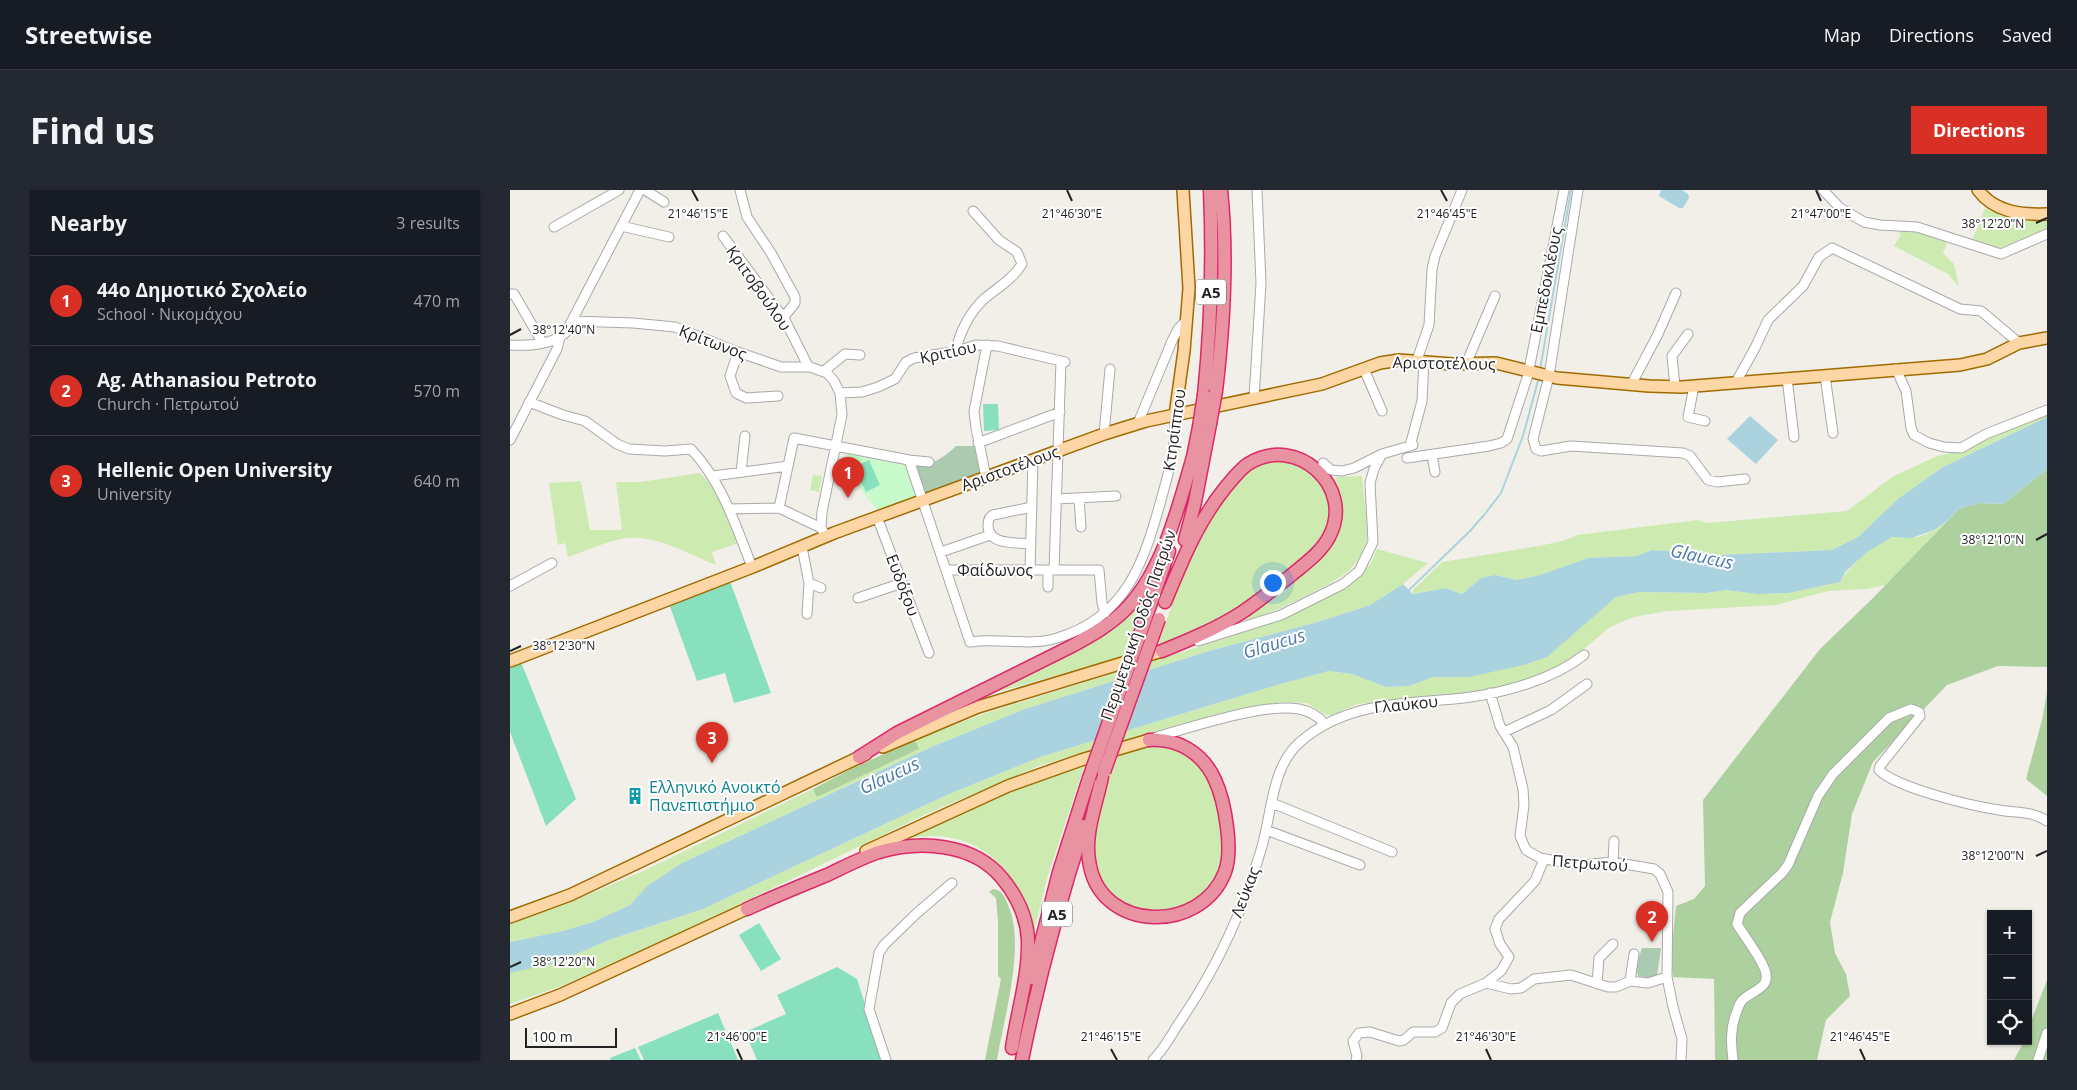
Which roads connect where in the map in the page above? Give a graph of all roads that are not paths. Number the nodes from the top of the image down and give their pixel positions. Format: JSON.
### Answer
{"nodes":[{"id":1,"x":619,"y":190,"type":"edge"},
{"id":2,"x":640,"y":190,"type":"edge"},
{"id":3,"x":645,"y":190,"type":"edge"},
{"id":4,"x":740,"y":190,"type":"edge"},
{"id":5,"x":1183,"y":190,"type":"edge"},
{"id":6,"x":1210,"y":190,"type":"edge"},
{"id":7,"x":1221,"y":190,"type":"edge"},
{"id":8,"x":1257,"y":190,"type":"edge"},
{"id":9,"x":1462,"y":190,"type":"edge"},
{"id":10,"x":1564,"y":190,"type":"edge"},
{"id":11,"x":1578,"y":190,"type":"edge"},
{"id":12,"x":1822,"y":190,"type":"edge"},
{"id":13,"x":1978,"y":190,"type":"edge"},
{"id":14,"x":664,"y":202,"type":"dead end"},
{"id":15,"x":973,"y":211,"type":"dead end"},
{"id":16,"x":2047,"y":214,"type":"edge"},
{"id":17,"x":622,"y":226,"type":"junction"},
{"id":18,"x":554,"y":227,"type":"dead end"},
{"id":19,"x":2047,"y":234,"type":"edge"},
{"id":20,"x":723,"y":236,"type":"dead end"},
{"id":21,"x":669,"y":237,"type":"dead end"},
{"id":22,"x":1676,"y":293,"type":"dead end"},
{"id":23,"x":510,"y":294,"type":"edge"},
{"id":24,"x":1495,"y":296,"type":"dead end"},
{"id":25,"x":783,"y":318,"type":"junction"},
{"id":26,"x":1187,"y":320,"type":"junction"},
{"id":27,"x":572,"y":322,"type":"junction"},
{"id":28,"x":1688,"y":334,"type":"dead end"},
{"id":29,"x":560,"y":337,"type":"junction"},
{"id":30,"x":2047,"y":338,"type":"edge"},
{"id":31,"x":542,"y":342,"type":"junction"},
{"id":32,"x":2019,"y":343,"type":"junction"},
{"id":33,"x":987,"y":344,"type":"junction"},
{"id":34,"x":510,"y":345,"type":"edge"},
{"id":35,"x":956,"y":351,"type":"junction"},
{"id":36,"x":738,"y":352,"type":"junction"},
{"id":37,"x":860,"y":355,"type":"dead end"},
{"id":38,"x":1420,"y":361,"type":"junction"},
{"id":39,"x":1466,"y":364,"type":"junction"},
{"id":40,"x":808,"y":366,"type":"junction"},
{"id":41,"x":1110,"y":369,"type":"dead end"},
{"id":42,"x":1364,"y":369,"type":"junction"},
{"id":43,"x":1896,"y":369,"type":"junction"},
{"id":44,"x":824,"y":371,"type":"junction"},
{"id":45,"x":1531,"y":371,"type":"junction"},
{"id":46,"x":1547,"y":376,"type":"junction"},
{"id":47,"x":1825,"y":376,"type":"junction"},
{"id":48,"x":1787,"y":378,"type":"junction"},
{"id":49,"x":1736,"y":382,"type":"junction"},
{"id":50,"x":1632,"y":385,"type":"junction"},
{"id":51,"x":1694,"y":386,"type":"junction"},
{"id":52,"x":1674,"y":387,"type":"junction"},
{"id":53,"x":840,"y":393,"type":"junction"},
{"id":54,"x":1210,"y":393,"type":"junction"},
{"id":55,"x":778,"y":396,"type":"dead end"},
{"id":56,"x":1254,"y":398,"type":"junction"},
{"id":57,"x":529,"y":402,"type":"junction"},
{"id":58,"x":2047,"y":410,"type":"edge"},
{"id":59,"x":1382,"y":411,"type":"dead end"},
{"id":60,"x":1060,"y":412,"type":"junction"},
{"id":61,"x":1175,"y":415,"type":"junction"},
{"id":62,"x":1705,"y":421,"type":"dead end"},
{"id":63,"x":1138,"y":423,"type":"junction"},
{"id":64,"x":1205,"y":426,"type":"junction"},
{"id":65,"x":1833,"y":433,"type":"dead end"},
{"id":66,"x":1104,"y":434,"type":"junction"},
{"id":67,"x":745,"y":436,"type":"dead end"},
{"id":68,"x":1794,"y":438,"type":"dead end"},
{"id":69,"x":510,"y":440,"type":"edge"},
{"id":70,"x":978,"y":443,"type":"junction"},
{"id":71,"x":836,"y":446,"type":"junction"},
{"id":72,"x":1195,"y":450,"type":"junction"},
{"id":73,"x":1058,"y":451,"type":"junction"},
{"id":74,"x":1382,"y":454,"type":"junction"},
{"id":75,"x":1432,"y":455,"type":"junction"},
{"id":76,"x":1407,"y":458,"type":"dead end"},
{"id":77,"x":909,"y":460,"type":"junction"},
{"id":78,"x":1033,"y":460,"type":"junction"},
{"id":79,"x":929,"y":462,"type":"dead end"},
{"id":80,"x":1323,"y":463,"type":"dead end"},
{"id":81,"x":788,"y":466,"type":"junction"},
{"id":82,"x":740,"y":472,"type":"junction"},
{"id":83,"x":1435,"y":472,"type":"dead end"},
{"id":84,"x":713,"y":476,"type":"junction"},
{"id":85,"x":986,"y":477,"type":"junction"},
{"id":86,"x":1745,"y":479,"type":"dead end"},
{"id":87,"x":1116,"y":496,"type":"dead end"},
{"id":88,"x":1080,"y":498,"type":"junction"},
{"id":89,"x":1056,"y":499,"type":"junction"},
{"id":90,"x":923,"y":500,"type":"junction"},
{"id":91,"x":1032,"y":507,"type":"junction"},
{"id":92,"x":779,"y":508,"type":"junction"},
{"id":93,"x":729,"y":509,"type":"junction"},
{"id":94,"x":877,"y":517,"type":"junction"},
{"id":95,"x":1080,"y":526,"type":"dead end"},
{"id":96,"x":823,"y":532,"type":"junction"},
{"id":97,"x":990,"y":535,"type":"junction"},
{"id":98,"x":1031,"y":544,"type":"junction"},
{"id":99,"x":802,"y":547,"type":"junction"},
{"id":100,"x":941,"y":552,"type":"junction"},
{"id":101,"x":552,"y":563,"type":"dead end"},
{"id":102,"x":752,"y":567,"type":"junction"},
{"id":103,"x":947,"y":570,"type":"junction"},
{"id":104,"x":1030,"y":570,"type":"junction"},
{"id":105,"x":1051,"y":570,"type":"junction"},
{"id":106,"x":809,"y":583,"type":"junction"},
{"id":107,"x":902,"y":583,"type":"junction"},
{"id":108,"x":510,"y":586,"type":"edge"},
{"id":109,"x":1048,"y":587,"type":"dead end"},
{"id":110,"x":820,"y":588,"type":"dead end"},
{"id":111,"x":858,"y":598,"type":"dead end"},
{"id":112,"x":1165,"y":602,"type":"junction"},
{"id":113,"x":1105,"y":613,"type":"junction"},
{"id":114,"x":807,"y":614,"type":"dead end"},
{"id":115,"x":1041,"y":642,"type":"joint"},
{"id":116,"x":1162,"y":651,"type":"junction"},
{"id":117,"x":929,"y":653,"type":"dead end"},
{"id":118,"x":1584,"y":655,"type":"dead end"},
{"id":119,"x":510,"y":661,"type":"edge"},
{"id":120,"x":1587,"y":684,"type":"dead end"},
{"id":121,"x":1490,"y":693,"type":"junction"},
{"id":122,"x":1325,"y":724,"type":"junction"},
{"id":123,"x":1504,"y":732,"type":"junction"},
{"id":124,"x":1149,"y":740,"type":"junction"},
{"id":125,"x":858,"y":757,"type":"junction"},
{"id":126,"x":1103,"y":774,"type":"junction"},
{"id":127,"x":1272,"y":803,"type":"junction"},
{"id":128,"x":2047,"y":821,"type":"edge"},
{"id":129,"x":1266,"y":830,"type":"junction"},
{"id":130,"x":1614,"y":840,"type":"dead end"},
{"id":131,"x":1392,"y":852,"type":"dead end"},
{"id":132,"x":1544,"y":859,"type":"junction"},
{"id":133,"x":1613,"y":862,"type":"junction"},
{"id":134,"x":1360,"y":865,"type":"dead end"},
{"id":135,"x":952,"y":884,"type":"dead end"},
{"id":136,"x":747,"y":909,"type":"junction"},
{"id":137,"x":510,"y":917,"type":"edge"},
{"id":138,"x":1613,"y":944,"type":"dead end"},
{"id":139,"x":1634,"y":954,"type":"dead end"},
{"id":140,"x":1667,"y":977,"type":"junction"},
{"id":141,"x":1630,"y":982,"type":"junction"},
{"id":142,"x":1486,"y":983,"type":"junction"},
{"id":143,"x":1596,"y":984,"type":"junction"},
{"id":144,"x":510,"y":1014,"type":"edge"},
{"id":145,"x":2047,"y":1033,"type":"edge"},
{"id":146,"x":1010,"y":1054,"type":"edge"},
{"id":147,"x":886,"y":1060,"type":"edge"},
{"id":148,"x":1022,"y":1060,"type":"edge"},
{"id":149,"x":1153,"y":1060,"type":"edge"},
{"id":150,"x":1356,"y":1060,"type":"edge"},
{"id":151,"x":1681,"y":1060,"type":"edge"},
{"id":152,"x":1733,"y":1060,"type":"edge"},
{"id":153,"x":2038,"y":1060,"type":"edge"}],
"edges":[{"from":1,"to":18,"type":"street"},
{"from":2,"to":17,"type":"street"},
{"from":3,"to":14,"type":"street"},
{"from":4,"to":25,"type":"street"},
{"from":5,"to":26,"type":"main road","name":"Κτησίππου"},
{"from":6,"to":54,"type":"highway","name":"Περιμετρική Οδός Πατρών","number":"Α5"},
{"from":7,"to":54,"type":"highway","name":"Περιμετρική Οδός Πατρών","number":"Α5"},
{"from":8,"to":56,"type":"street"},
{"from":9,"to":38,"type":"street"},
{"from":10,"to":45,"type":"street","name":"Εμπεδοκλέους"},
{"from":11,"to":46,"type":"street"},
{"from":12,"to":19,"type":"street"},
{"from":13,"to":16,"type":"main road"},
{"from":15,"to":35,"type":"street"},
{"from":17,"to":21,"type":"street"},
{"from":17,"to":27,"type":"street"},
{"from":20,"to":25,"type":"street","name":"Κριτοβούλου"},
{"from":22,"to":50,"type":"street"},
{"from":23,"to":31,"type":"street"},
{"from":24,"to":39,"type":"street"},
{"from":25,"to":40,"type":"street","name":"Κριτοβούλου"},
{"from":26,"to":61,"type":"main road","name":"Κτησίππου"},
{"from":26,"to":63,"type":"street"},
{"from":27,"to":29,"type":"street"},
{"from":27,"to":36,"type":"street","name":"Κρίτωνος"},
{"from":28,"to":52,"type":"street"},
{"from":29,"to":31,"type":"street"},
{"from":29,"to":57,"type":"street"},
{"from":30,"to":32,"type":"main road"},
{"from":31,"to":34,"type":"street"},
{"from":32,"to":43,"type":"main road"},
{"from":32,"to":49,"type":"street"},
{"from":33,"to":35,"type":"street","name":"Κριτίου"},
{"from":33,"to":60,"type":"street","name":"Κριτίου"},
{"from":33,"to":70,"type":"street"},
{"from":35,"to":53,"type":"street","name":"Κριτίου"},
{"from":36,"to":40,"type":"street","name":"Κρίτωνος"},
{"from":36,"to":55,"type":"street"},
{"from":37,"to":44,"type":"street"},
{"from":38,"to":39,"type":"main road","name":"Αριστοτέλους"},
{"from":38,"to":42,"type":"main road","name":"Αριστοτέλους"},
{"from":38,"to":74,"type":"street"},
{"from":39,"to":45,"type":"main road","name":"Αριστοτέλους"},
{"from":40,"to":44,"type":"street","name":"Κρίτωνος"},
{"from":41,"to":66,"type":"street"},
{"from":42,"to":56,"type":"main road","name":"Αριστοτέλους"},
{"from":42,"to":59,"type":"street"},
{"from":43,"to":47,"type":"main road"},
{"from":43,"to":58,"type":"street"},
{"from":44,"to":53,"type":"street"},
{"from":45,"to":46,"type":"main road","name":"Αριστοτέλους"},
{"from":45,"to":75,"type":"street","name":"Εμπεδοκλέους"},
{"from":46,"to":50,"type":"main road"},
{"from":46,"to":86,"type":"street"},
{"from":47,"to":48,"type":"main road"},
{"from":47,"to":65,"type":"street"},
{"from":48,"to":49,"type":"main road"},
{"from":48,"to":68,"type":"street"},
{"from":49,"to":51,"type":"main road"},
{"from":50,"to":52,"type":"main road"},
{"from":51,"to":52,"type":"main road"},
{"from":51,"to":62,"type":"street"},
{"from":53,"to":71,"type":"street"},
{"from":54,"to":64,"type":"highway","name":"Περιμετρική Οδός Πατρών","number":"Α5","bridge":true},
{"from":56,"to":61,"type":"main road","name":"Αριστοτέλους"},
{"from":57,"to":69,"type":"street"},
{"from":57,"to":84,"type":"street"},
{"from":60,"to":70,"type":"street"},
{"from":60,"to":73,"type":"street"},
{"from":61,"to":63,"type":"main road","name":"Αριστοτέλους"},
{"from":61,"to":113,"type":"street","name":"Κτησίππου"},
{"from":63,"to":66,"type":"main road","name":"Αριστοτέλους"},
{"from":64,"to":72,"type":"highway","name":"Περιμετρική Οδός Πατρών","number":"Α5"},
{"from":64,"to":112,"type":"highway","name":"Περιμετρική Οδός Πατρών","number":"Α5"},
{"from":66,"to":73,"type":"main road","name":"Αριστοτέλους"},
{"from":67,"to":82,"type":"street"},
{"from":70,"to":85,"type":"street"},
{"from":71,"to":77,"type":"street"},
{"from":71,"to":81,"type":"street"},
{"from":71,"to":96,"type":"street"},
{"from":72,"to":125,"type":"highway"},
{"from":72,"to":146,"type":"highway","name":"Περιμετρική Οδός Πατρών","number":"Α5","bridge":true},
{"from":73,"to":78,"type":"main road","name":"Αριστοτέλους"},
{"from":73,"to":89,"type":"street"},
{"from":74,"to":80,"type":"street"},
{"from":74,"to":116,"type":"street"},
{"from":75,"to":76,"type":"street"},
{"from":75,"to":83,"type":"street"},
{"from":77,"to":79,"type":"street"},
{"from":77,"to":90,"type":"street"},
{"from":78,"to":85,"type":"main road","name":"Αριστοτέλους"},
{"from":78,"to":91,"type":"street"},
{"from":81,"to":82,"type":"street"},
{"from":81,"to":92,"type":"street"},
{"from":82,"to":84,"type":"street"},
{"from":84,"to":93,"type":"street"},
{"from":85,"to":90,"type":"main road","name":"Αριστοτέλους"},
{"from":87,"to":88,"type":"street"},
{"from":88,"to":89,"type":"street"},
{"from":88,"to":95,"type":"street"},
{"from":89,"to":105,"type":"street"},
{"from":90,"to":94,"type":"main road","name":"Αριστοτέλους"},
{"from":90,"to":100,"type":"street"},
{"from":91,"to":97,"type":"street"},
{"from":91,"to":98,"type":"street"},
{"from":92,"to":93,"type":"street"},
{"from":92,"to":96,"type":"street"},
{"from":93,"to":102,"type":"street"},
{"from":94,"to":96,"type":"main road","name":"Αριστοτέλους"},
{"from":94,"to":107,"type":"street","name":"Ευδόξου"},
{"from":96,"to":99,"type":"main road","name":"Αριστοτέλους"},
{"from":97,"to":98,"type":"street"},
{"from":97,"to":100,"type":"street"},
{"from":98,"to":104,"type":"street"},
{"from":99,"to":102,"type":"main road","name":"Αριστοτέλους"},
{"from":99,"to":106,"type":"street"},
{"from":100,"to":103,"type":"street"},
{"from":101,"to":108,"type":"street"},
{"from":102,"to":119,"type":"main road","name":"Αριστοτέλους"},
{"from":103,"to":104,"type":"street","name":"Φαίδωνος"},
{"from":103,"to":115,"type":"street","name":"Φαίδωνος"},
{"from":104,"to":105,"type":"street","name":"Φαίδωνος"},
{"from":105,"to":109,"type":"street"},
{"from":105,"to":113,"type":"street","name":"Φαίδωνος"},
{"from":106,"to":110,"type":"street"},
{"from":106,"to":114,"type":"street"},
{"from":107,"to":111,"type":"street"},
{"from":107,"to":117,"type":"street","name":"Ευδόξου"},
{"from":112,"to":116,"type":"highway"},
{"from":112,"to":126,"type":"highway","name":"Περιμετρική Οδός Πατρών","number":"Α5","bridge":true},
{"from":113,"to":115,"type":"street","name":"Κτησίππου"},
{"from":116,"to":125,"type":"main road"},
{"from":118,"to":121,"type":"street","name":"Γλαύκου"},
{"from":120,"to":123,"type":"street"},
{"from":121,"to":122,"type":"street","name":"Γλαύκου"},
{"from":121,"to":123,"type":"street","name":"Πετρωτού"},
{"from":122,"to":124,"type":"street"},
{"from":122,"to":127,"type":"street","name":"Λεύκας"},
{"from":123,"to":132,"type":"street","name":"Πετρωτού"},
{"from":124,"to":126,"type":"highway"},
{"from":124,"to":136,"type":"main road"},
{"from":125,"to":137,"type":"main road"},
{"from":126,"to":148,"type":"highway","name":"Περιμετρική Οδός Πατρών","number":"Α5"},
{"from":127,"to":129,"type":"street","name":"Λεύκας"},
{"from":127,"to":131,"type":"street"},
{"from":128,"to":152,"type":"street"},
{"from":129,"to":134,"type":"street"},
{"from":129,"to":149,"type":"street","name":"Λεύκας"},
{"from":130,"to":133,"type":"street"},
{"from":132,"to":133,"type":"street","name":"Πετρωτού"},
{"from":132,"to":142,"type":"street"},
{"from":133,"to":140,"type":"street","name":"Πετρωτού"},
{"from":135,"to":147,"type":"street"},
{"from":136,"to":144,"type":"main road"},
{"from":136,"to":146,"type":"highway"},
{"from":138,"to":143,"type":"street"},
{"from":139,"to":141,"type":"street"},
{"from":140,"to":141,"type":"street"},
{"from":140,"to":151,"type":"street","name":"Πετρωτού"},
{"from":141,"to":143,"type":"street"},
{"from":142,"to":143,"type":"street"},
{"from":142,"to":150,"type":"street"},
{"from":145,"to":153,"type":"street"}]}
